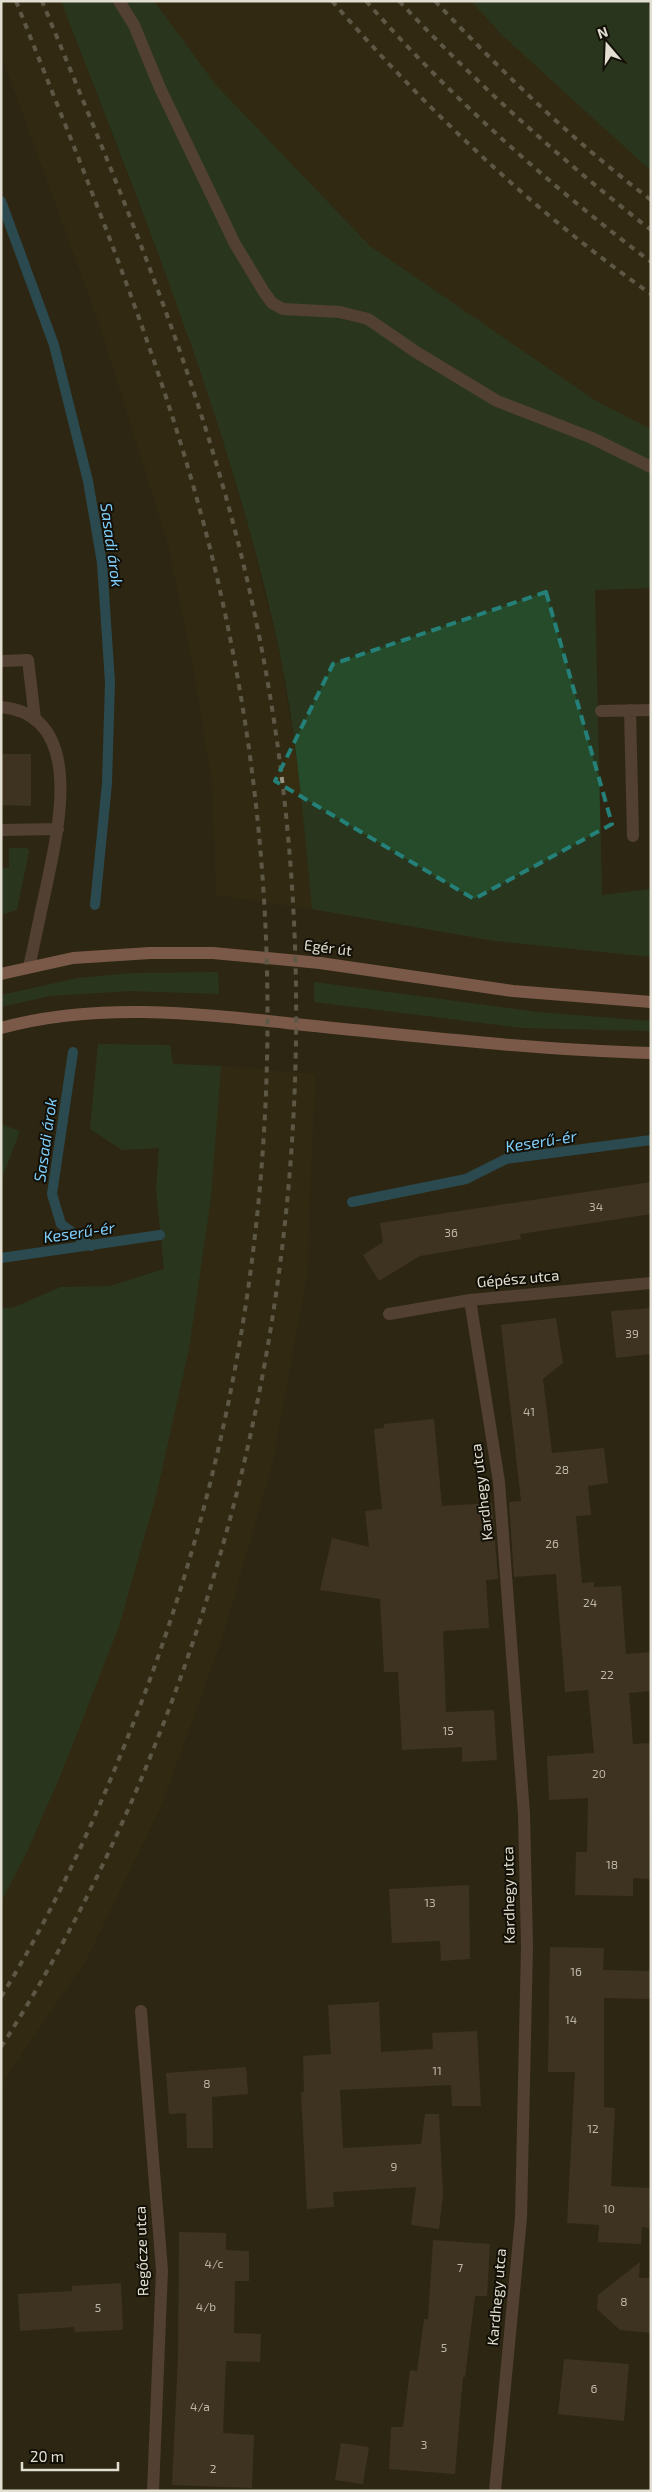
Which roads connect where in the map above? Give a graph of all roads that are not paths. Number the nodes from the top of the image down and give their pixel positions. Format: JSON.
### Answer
{"nodes":[{"id":1,"x":119,"y":1,"type":"edge"},
{"id":2,"x":651,"y":467,"type":"edge"},
{"id":3,"x":1,"y":661,"type":"edge"},
{"id":4,"x":1,"y":707,"type":"edge"},
{"id":5,"x":630,"y":710,"type":"junction"},
{"id":6,"x":651,"y":710,"type":"edge"},
{"id":7,"x":601,"y":711,"type":"dead end"},
{"id":8,"x":35,"y":719,"type":"junction"},
{"id":9,"x":58,"y":829,"type":"junction"},
{"id":10,"x":1,"y":830,"type":"edge"},
{"id":11,"x":632,"y":836,"type":"dead end"},
{"id":12,"x":30,"y":967,"type":"junction"},
{"id":13,"x":1,"y":974,"type":"edge"},
{"id":14,"x":651,"y":1002,"type":"edge"},
{"id":15,"x":1,"y":1028,"type":"edge"},
{"id":16,"x":651,"y":1053,"type":"edge"},
{"id":17,"x":651,"y":1283,"type":"edge"},
{"id":18,"x":470,"y":1300,"type":"junction"},
{"id":19,"x":389,"y":1314,"type":"dead end"},
{"id":20,"x":141,"y":2011,"type":"dead end"},
{"id":21,"x":153,"y":2491,"type":"edge"},
{"id":22,"x":495,"y":2491,"type":"edge"}],
"edges":[{"from":1,"to":2,"type":"street"},
{"from":3,"to":8,"type":"street"},
{"from":4,"to":8,"type":"street"},
{"from":5,"to":6,"type":"street"},
{"from":5,"to":7,"type":"street"},
{"from":5,"to":11,"type":"street"},
{"from":8,"to":9,"type":"street"},
{"from":9,"to":10,"type":"street"},
{"from":9,"to":12,"type":"street"},
{"from":12,"to":13,"type":"main road","name":"Egér út"},
{"from":12,"to":14,"type":"main road","name":"Egér út"},
{"from":15,"to":16,"type":"main road"},
{"from":17,"to":18,"type":"street","name":"Gépész utca"},
{"from":18,"to":19,"type":"street","name":"Gépész utca"},
{"from":18,"to":22,"type":"street","name":"Kardhegy utca"},
{"from":20,"to":21,"type":"street","name":"Regőcze utca"}]}
